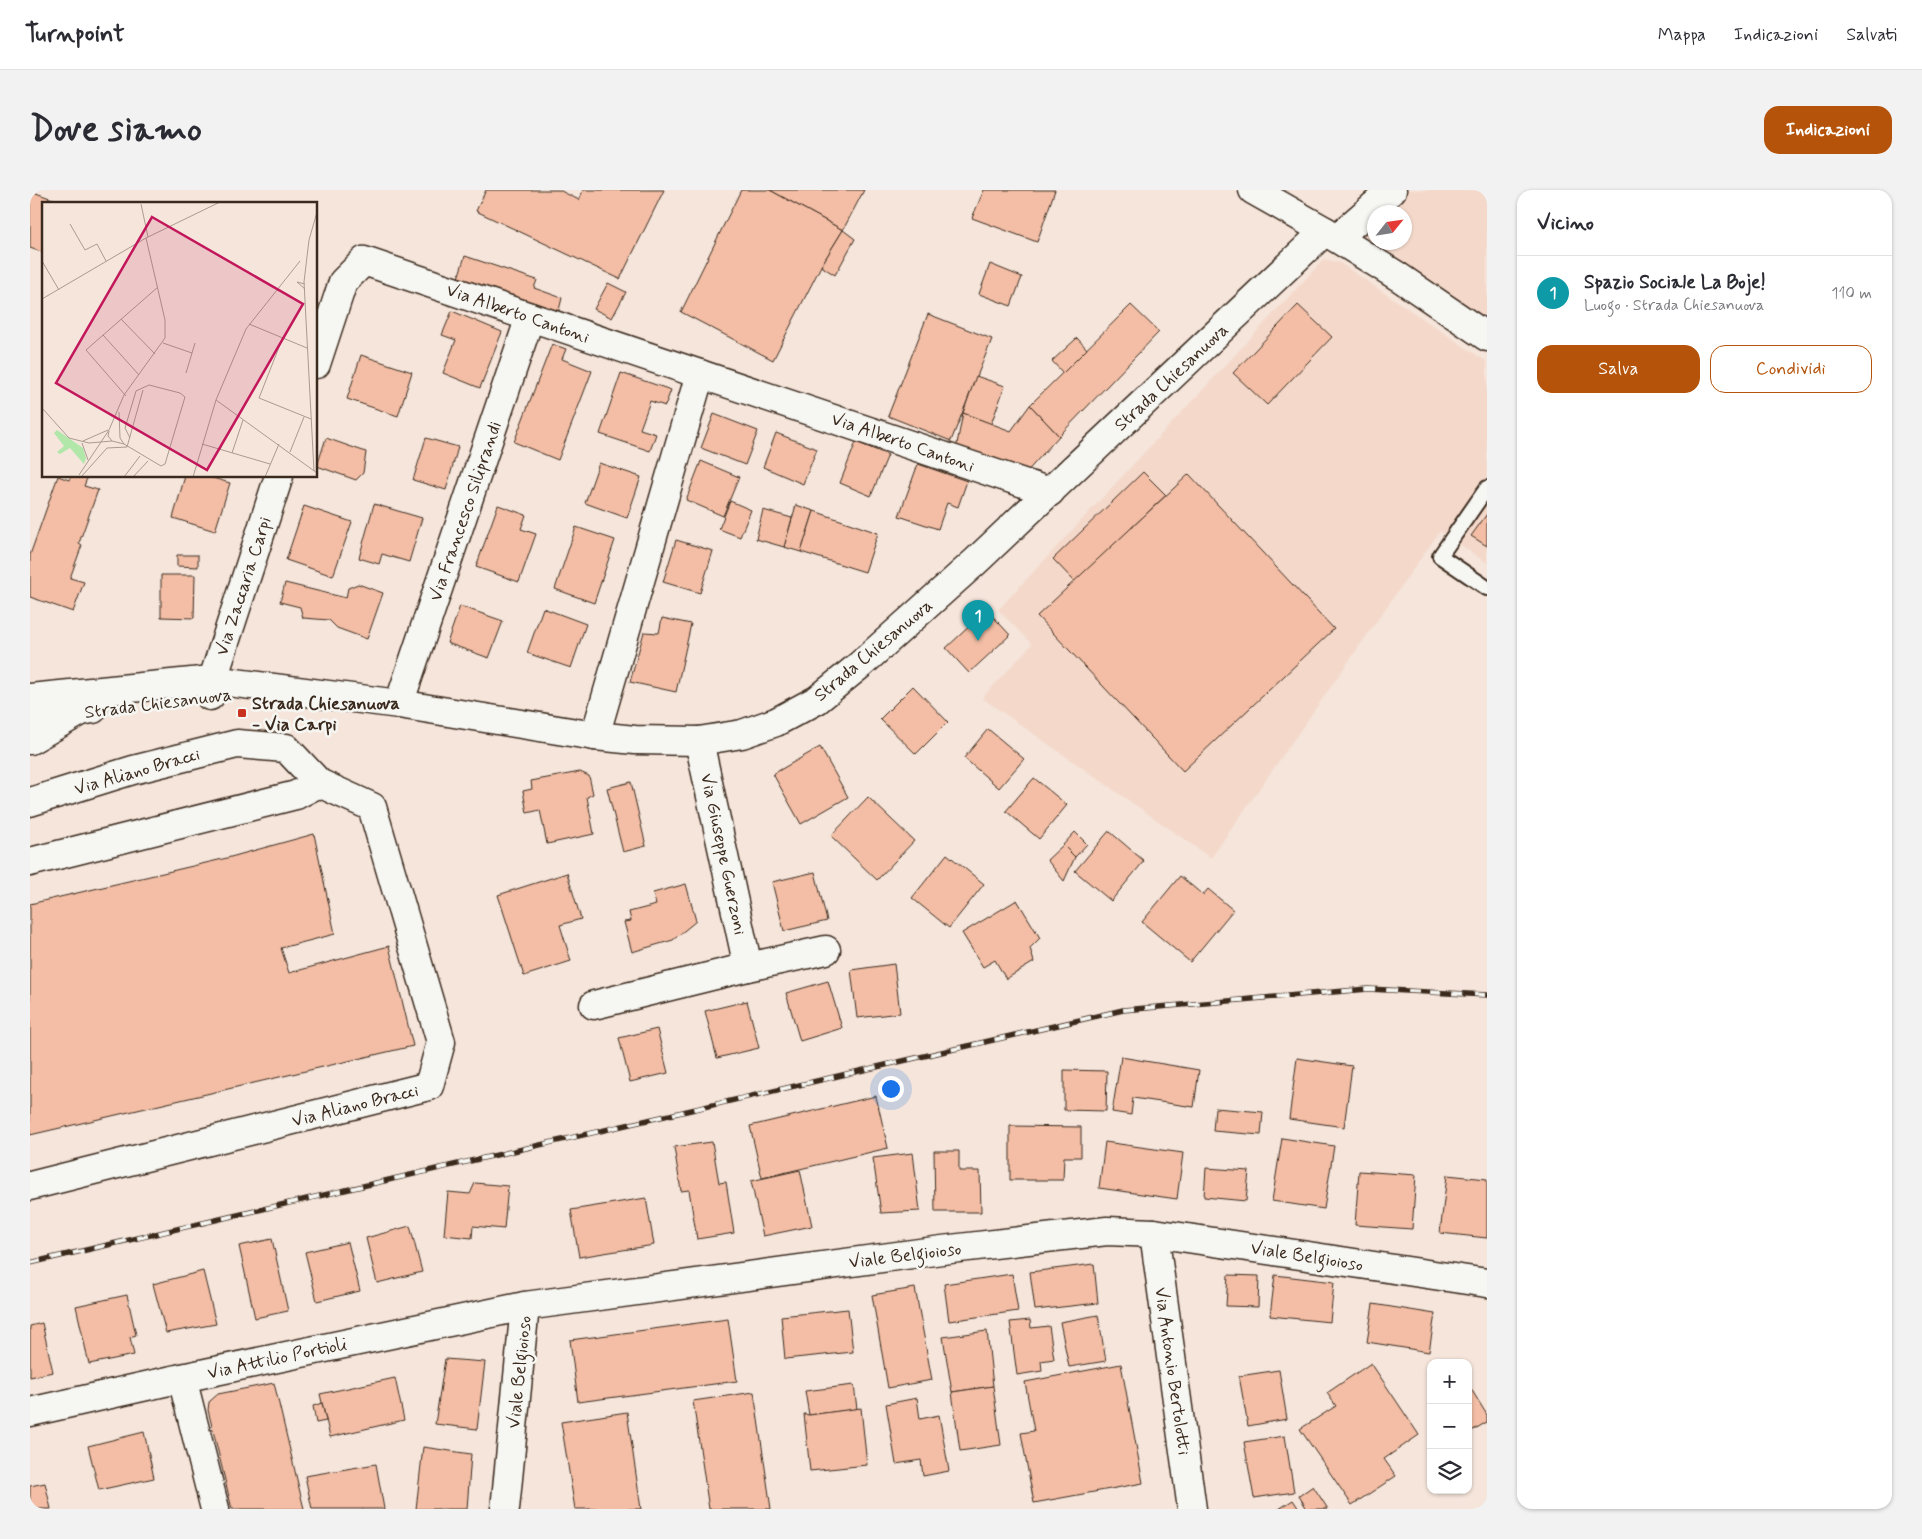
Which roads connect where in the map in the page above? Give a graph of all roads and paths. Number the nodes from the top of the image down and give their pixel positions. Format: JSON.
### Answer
{"nodes":[{"id":1,"x":1253,"y":190,"type":"edge"},
{"id":2,"x":1392,"y":190,"type":"edge"},
{"id":3,"x":1331,"y":234,"type":"junction"},
{"id":4,"x":530,"y":317,"type":"junction"},
{"id":5,"x":1487,"y":337,"type":"edge"},
{"id":6,"x":318,"y":358,"type":"edge"},
{"id":7,"x":700,"y":374,"type":"junction"},
{"id":8,"x":278,"y":478,"type":"edge"},
{"id":9,"x":1487,"y":488,"type":"edge"},
{"id":10,"x":1050,"y":492,"type":"junction"},
{"id":11,"x":1487,"y":588,"type":"edge"},
{"id":12,"x":211,"y":688,"type":"junction"},
{"id":13,"x":30,"y":698,"type":"edge"},
{"id":14,"x":399,"y":704,"type":"junction"},
{"id":15,"x":81,"y":711,"type":"junction"},
{"id":16,"x":30,"y":718,"type":"edge"},
{"id":17,"x":595,"y":736,"type":"junction"},
{"id":18,"x":30,"y":740,"type":"edge"},
{"id":19,"x":699,"y":742,"type":"junction"},
{"id":20,"x":319,"y":783,"type":"junction"},
{"id":21,"x":30,"y":802,"type":"edge"},
{"id":22,"x":30,"y":862,"type":"edge"},
{"id":23,"x":826,"y":950,"type":"dead end"},
{"id":24,"x":748,"y":966,"type":"junction"},
{"id":25,"x":594,"y":1005,"type":"dead end"},
{"id":26,"x":30,"y":1186,"type":"edge"},
{"id":27,"x":1154,"y":1233,"type":"junction"},
{"id":28,"x":1487,"y":1283,"type":"edge"},
{"id":29,"x":525,"y":1306,"type":"junction"},
{"id":30,"x":182,"y":1378,"type":"junction"},
{"id":31,"x":30,"y":1412,"type":"edge"},
{"id":32,"x":1184,"y":1508,"type":"edge"},
{"id":33,"x":216,"y":1509,"type":"edge"},
{"id":34,"x":505,"y":1509,"type":"edge"}],
"edges":[{"from":1,"to":3,"type":"street"},
{"from":2,"to":3,"type":"street","name":"Strada Chiesanuova"},
{"from":3,"to":5,"type":"street"},
{"from":3,"to":10,"type":"street","name":"Strada Chiesanuova"},
{"from":4,"to":6,"type":"street","name":"Via Alberto Cantoni"},
{"from":4,"to":7,"type":"street","name":"Via Alberto Cantoni"},
{"from":4,"to":14,"type":"street","name":"Via Francesco Siliprandi"},
{"from":7,"to":10,"type":"street","name":"Via Alberto Cantoni"},
{"from":7,"to":17,"type":"street"},
{"from":8,"to":12,"type":"street","name":"Via Zaccaria Carpi"},
{"from":9,"to":11,"type":"lane"},
{"from":10,"to":19,"type":"street","name":"Strada Chiesanuova"},
{"from":12,"to":13,"type":"street","name":"Strada Chiesanuova"},
{"from":12,"to":14,"type":"street","name":"Strada Chiesanuova"},
{"from":12,"to":15,"type":"street","name":"Strada Chiesanuova"},
{"from":14,"to":17,"type":"street","name":"Strada Chiesanuova"},
{"from":15,"to":16,"type":"street","name":"Strada Chiesanuova"},
{"from":15,"to":18,"type":"street"},
{"from":17,"to":19,"type":"street","name":"Strada Chiesanuova"},
{"from":19,"to":24,"type":"street","name":"Via Giuseppe Guerzoni"},
{"from":20,"to":21,"type":"street","name":"Via Aliano Bracci"},
{"from":20,"to":22,"type":"street"},
{"from":20,"to":26,"type":"street","name":"Via Aliano Bracci"},
{"from":23,"to":24,"type":"street"},
{"from":24,"to":25,"type":"street"},
{"from":27,"to":28,"type":"street","name":"Viale Belgioioso"},
{"from":27,"to":29,"type":"street","name":"Viale Belgioioso"},
{"from":27,"to":32,"type":"street","name":"Via Antonio Bertolotti"},
{"from":29,"to":30,"type":"street","name":"Via Attilio Portioli"},
{"from":29,"to":34,"type":"street","name":"Viale Belgioioso"},
{"from":30,"to":31,"type":"street","name":"Via Attilio Portioli"},
{"from":30,"to":33,"type":"street"}]}
